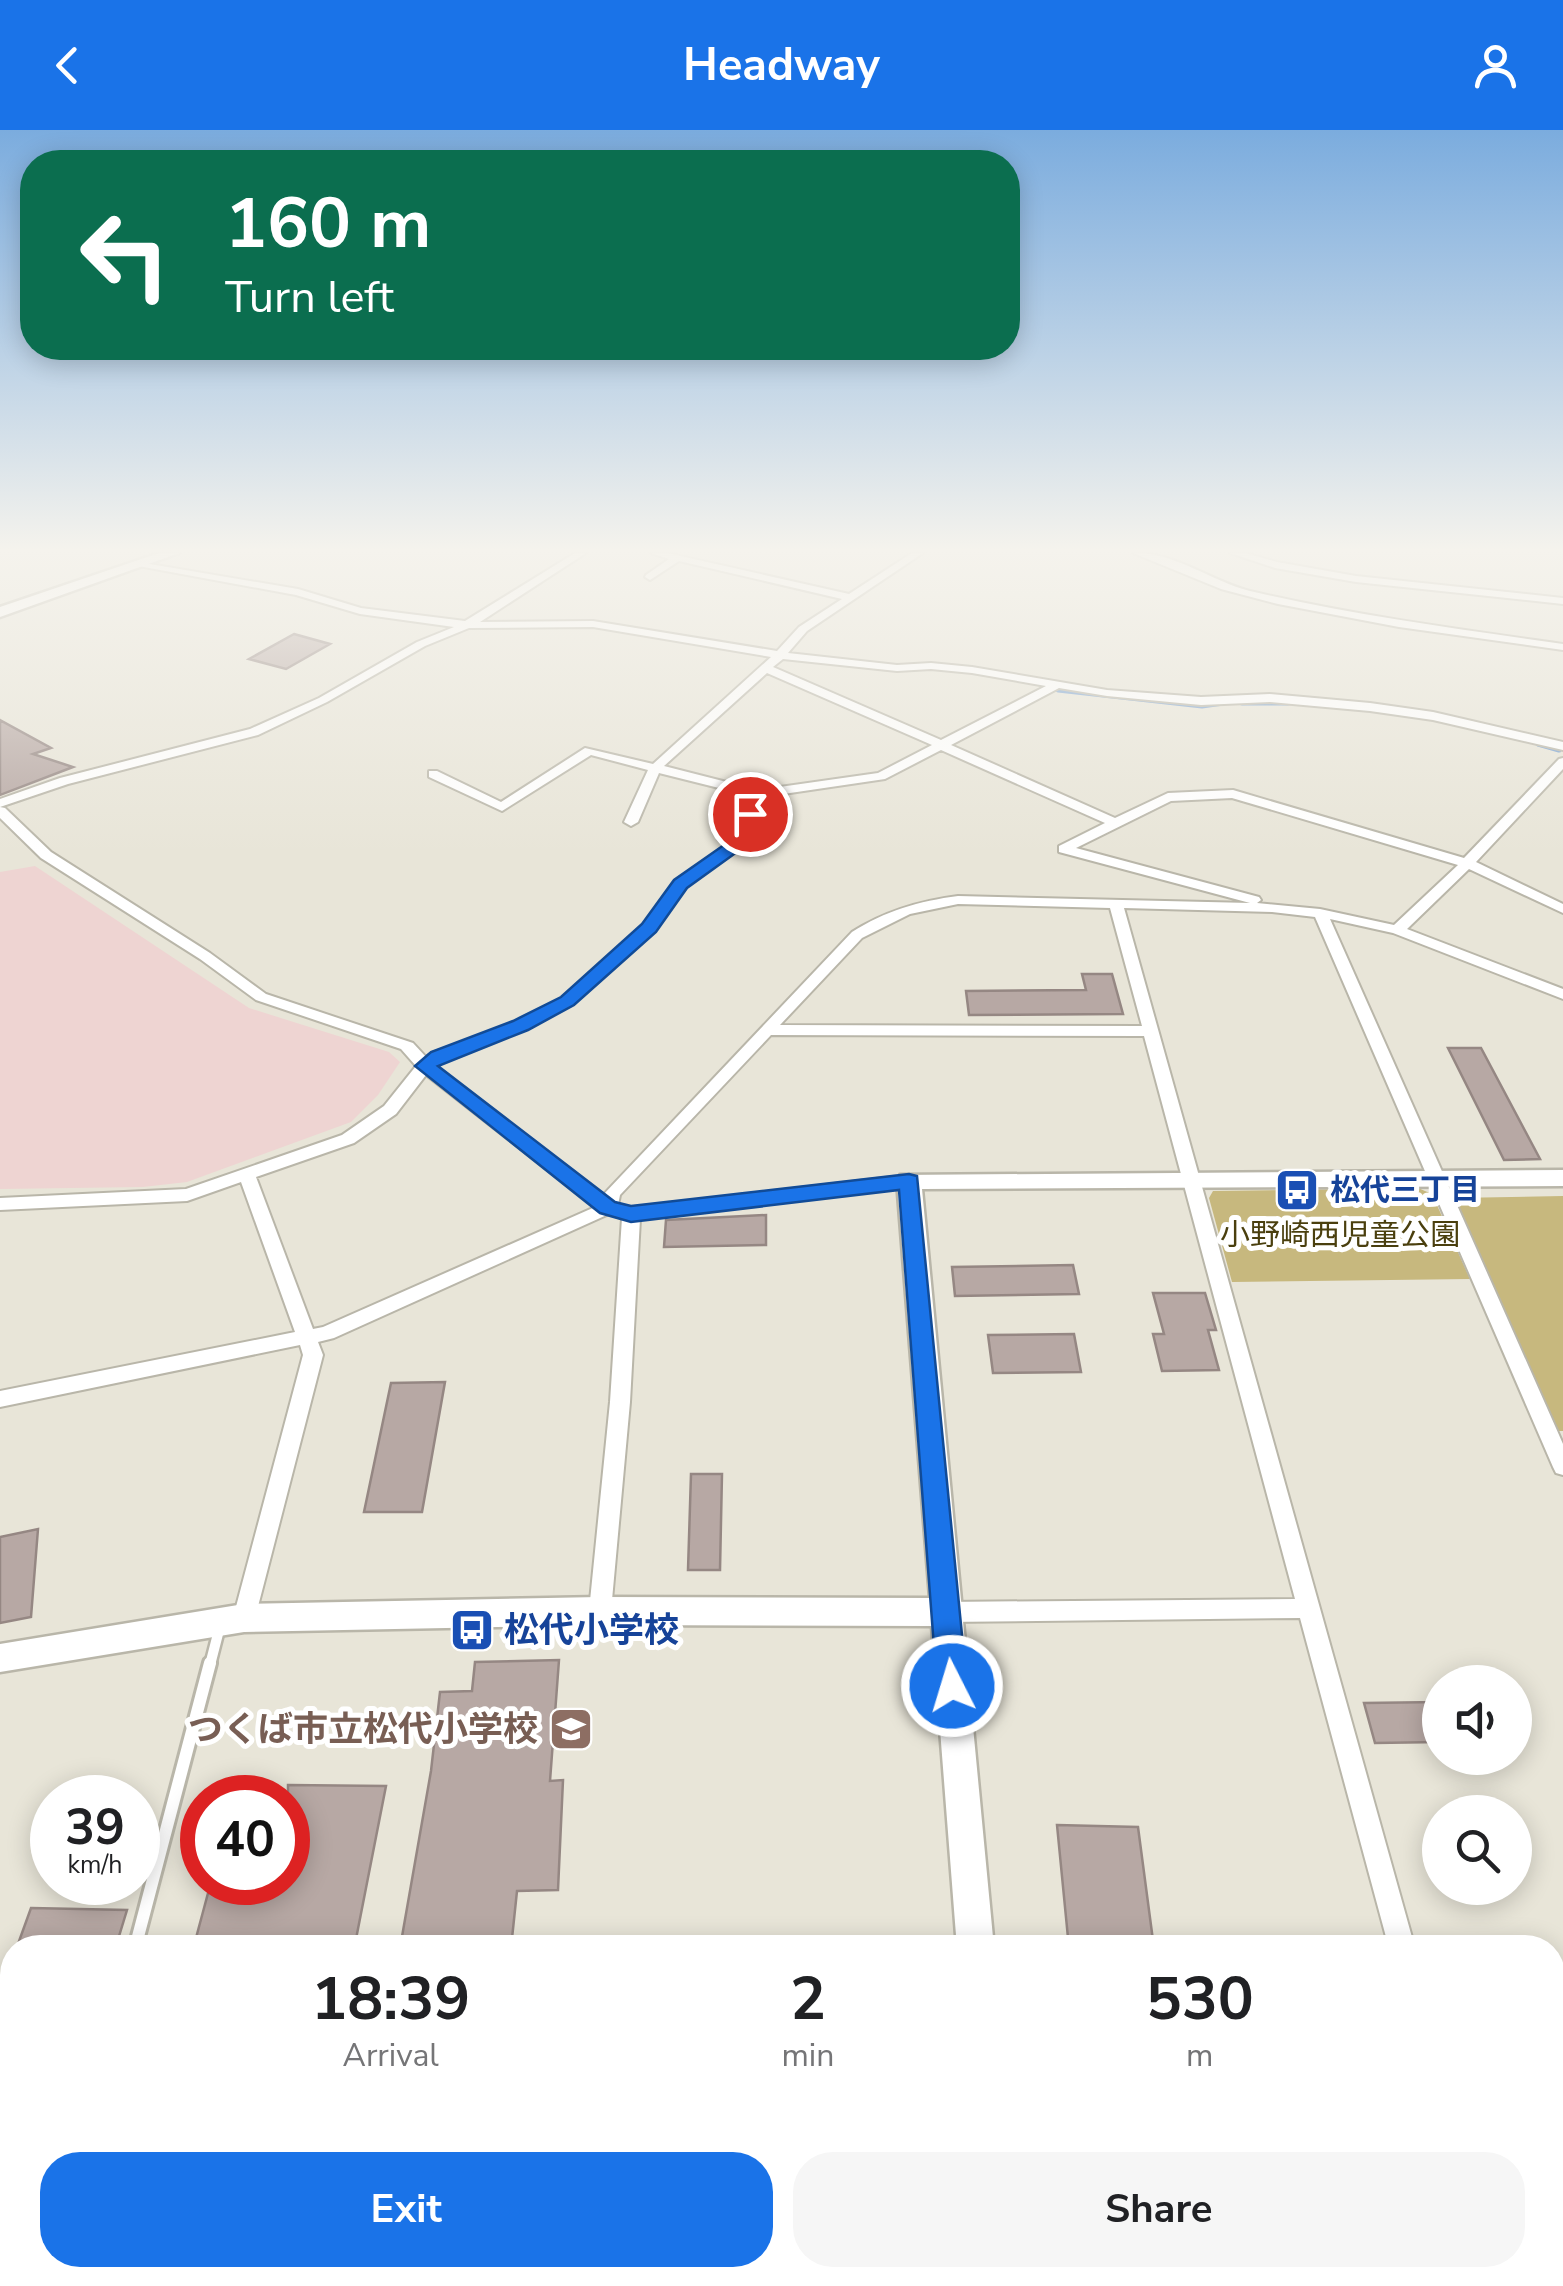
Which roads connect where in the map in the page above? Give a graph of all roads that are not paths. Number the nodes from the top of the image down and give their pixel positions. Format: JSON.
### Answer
{"nodes":[{"id":1,"x":404,"y":654,"type":"edge"},
{"id":2,"x":772,"y":654,"type":"edge"},
{"id":3,"x":780,"y":655,"type":"junction"},
{"id":4,"x":765,"y":668,"type":"junction"},
{"id":5,"x":1058,"y":685,"type":"junction"},
{"id":6,"x":941,"y":746,"type":"junction"},
{"id":7,"x":1563,"y":746,"type":"edge"},
{"id":8,"x":1563,"y":762,"type":"edge"},
{"id":9,"x":655,"y":768,"type":"junction"},
{"id":10,"x":433,"y":774,"type":"dead end"},
{"id":11,"x":758,"y":794,"type":"junction"},
{"id":12,"x":0,"y":803,"type":"edge"},
{"id":13,"x":0,"y":812,"type":"edge"},
{"id":14,"x":630,"y":822,"type":"dead end"},
{"id":15,"x":1113,"y":822,"type":"junction"},
{"id":16,"x":1468,"y":863,"type":"junction"},
{"id":17,"x":1116,"y":904,"type":"junction"},
{"id":18,"x":1272,"y":908,"type":"junction"},
{"id":19,"x":1563,"y":909,"type":"edge"},
{"id":20,"x":1320,"y":913,"type":"junction"},
{"id":21,"x":1397,"y":930,"type":"junction"},
{"id":22,"x":1563,"y":994,"type":"edge"},
{"id":23,"x":770,"y":1030,"type":"junction"},
{"id":24,"x":1151,"y":1031,"type":"junction"},
{"id":25,"x":425,"y":1066,"type":"junction"},
{"id":26,"x":247,"y":1176,"type":"junction"},
{"id":27,"x":1563,"y":1178,"type":"edge"},
{"id":28,"x":1438,"y":1179,"type":"junction"},
{"id":29,"x":909,"y":1181,"type":"junction"},
{"id":30,"x":1192,"y":1181,"type":"junction"},
{"id":31,"x":0,"y":1204,"type":"edge"},
{"id":32,"x":608,"y":1208,"type":"junction"},
{"id":33,"x":631,"y":1214,"type":"junction"},
{"id":34,"x":306,"y":1338,"type":"junction"},
{"id":35,"x":0,"y":1398,"type":"edge"},
{"id":36,"x":1563,"y":1467,"type":"edge"},
{"id":37,"x":1309,"y":1608,"type":"junction"},
{"id":38,"x":600,"y":1610,"type":"junction"},
{"id":39,"x":945,"y":1612,"type":"junction"},
{"id":40,"x":233,"y":1619,"type":"junction"},
{"id":41,"x":0,"y":1658,"type":"edge"},
{"id":42,"x":139,"y":1935,"type":"edge"},
{"id":43,"x":975,"y":1935,"type":"edge"},
{"id":44,"x":1398,"y":1935,"type":"edge"}],
"edges":[{"from":1,"to":12,"type":"street"},
{"from":2,"to":3,"type":"street"},
{"from":3,"to":4,"type":"street"},
{"from":3,"to":5,"type":"street"},
{"from":4,"to":6,"type":"street"},
{"from":4,"to":9,"type":"street"},
{"from":5,"to":6,"type":"street"},
{"from":5,"to":7,"type":"street"},
{"from":6,"to":11,"type":"street"},
{"from":6,"to":15,"type":"street"},
{"from":8,"to":16,"type":"street"},
{"from":9,"to":10,"type":"street"},
{"from":9,"to":11,"type":"street"},
{"from":9,"to":14,"type":"street"},
{"from":11,"to":25,"type":"street"},
{"from":13,"to":25,"type":"street"},
{"from":15,"to":16,"type":"street"},
{"from":15,"to":18,"type":"street"},
{"from":16,"to":19,"type":"street"},
{"from":16,"to":21,"type":"street"},
{"from":17,"to":18,"type":"street"},
{"from":17,"to":23,"type":"street"},
{"from":17,"to":24,"type":"street"},
{"from":18,"to":20,"type":"street"},
{"from":20,"to":21,"type":"street"},
{"from":20,"to":28,"type":"street"},
{"from":21,"to":22,"type":"street"},
{"from":23,"to":24,"type":"street"},
{"from":23,"to":32,"type":"street"},
{"from":24,"to":30,"type":"street"},
{"from":25,"to":26,"type":"street"},
{"from":25,"to":32,"type":"street"},
{"from":26,"to":31,"type":"street"},
{"from":26,"to":34,"type":"street"},
{"from":27,"to":28,"type":"street"},
{"from":28,"to":30,"type":"street"},
{"from":28,"to":36,"type":"street"},
{"from":29,"to":30,"type":"street"},
{"from":29,"to":33,"type":"street"},
{"from":29,"to":39,"type":"street"},
{"from":30,"to":37,"type":"street"},
{"from":32,"to":33,"type":"street"},
{"from":32,"to":34,"type":"street"},
{"from":33,"to":38,"type":"street"},
{"from":34,"to":35,"type":"street"},
{"from":34,"to":40,"type":"street"},
{"from":37,"to":39,"type":"street"},
{"from":37,"to":44,"type":"street"},
{"from":38,"to":39,"type":"street"},
{"from":38,"to":40,"type":"street"},
{"from":39,"to":43,"type":"street"},
{"from":40,"to":41,"type":"street"},
{"from":40,"to":42,"type":"lane"}]}
